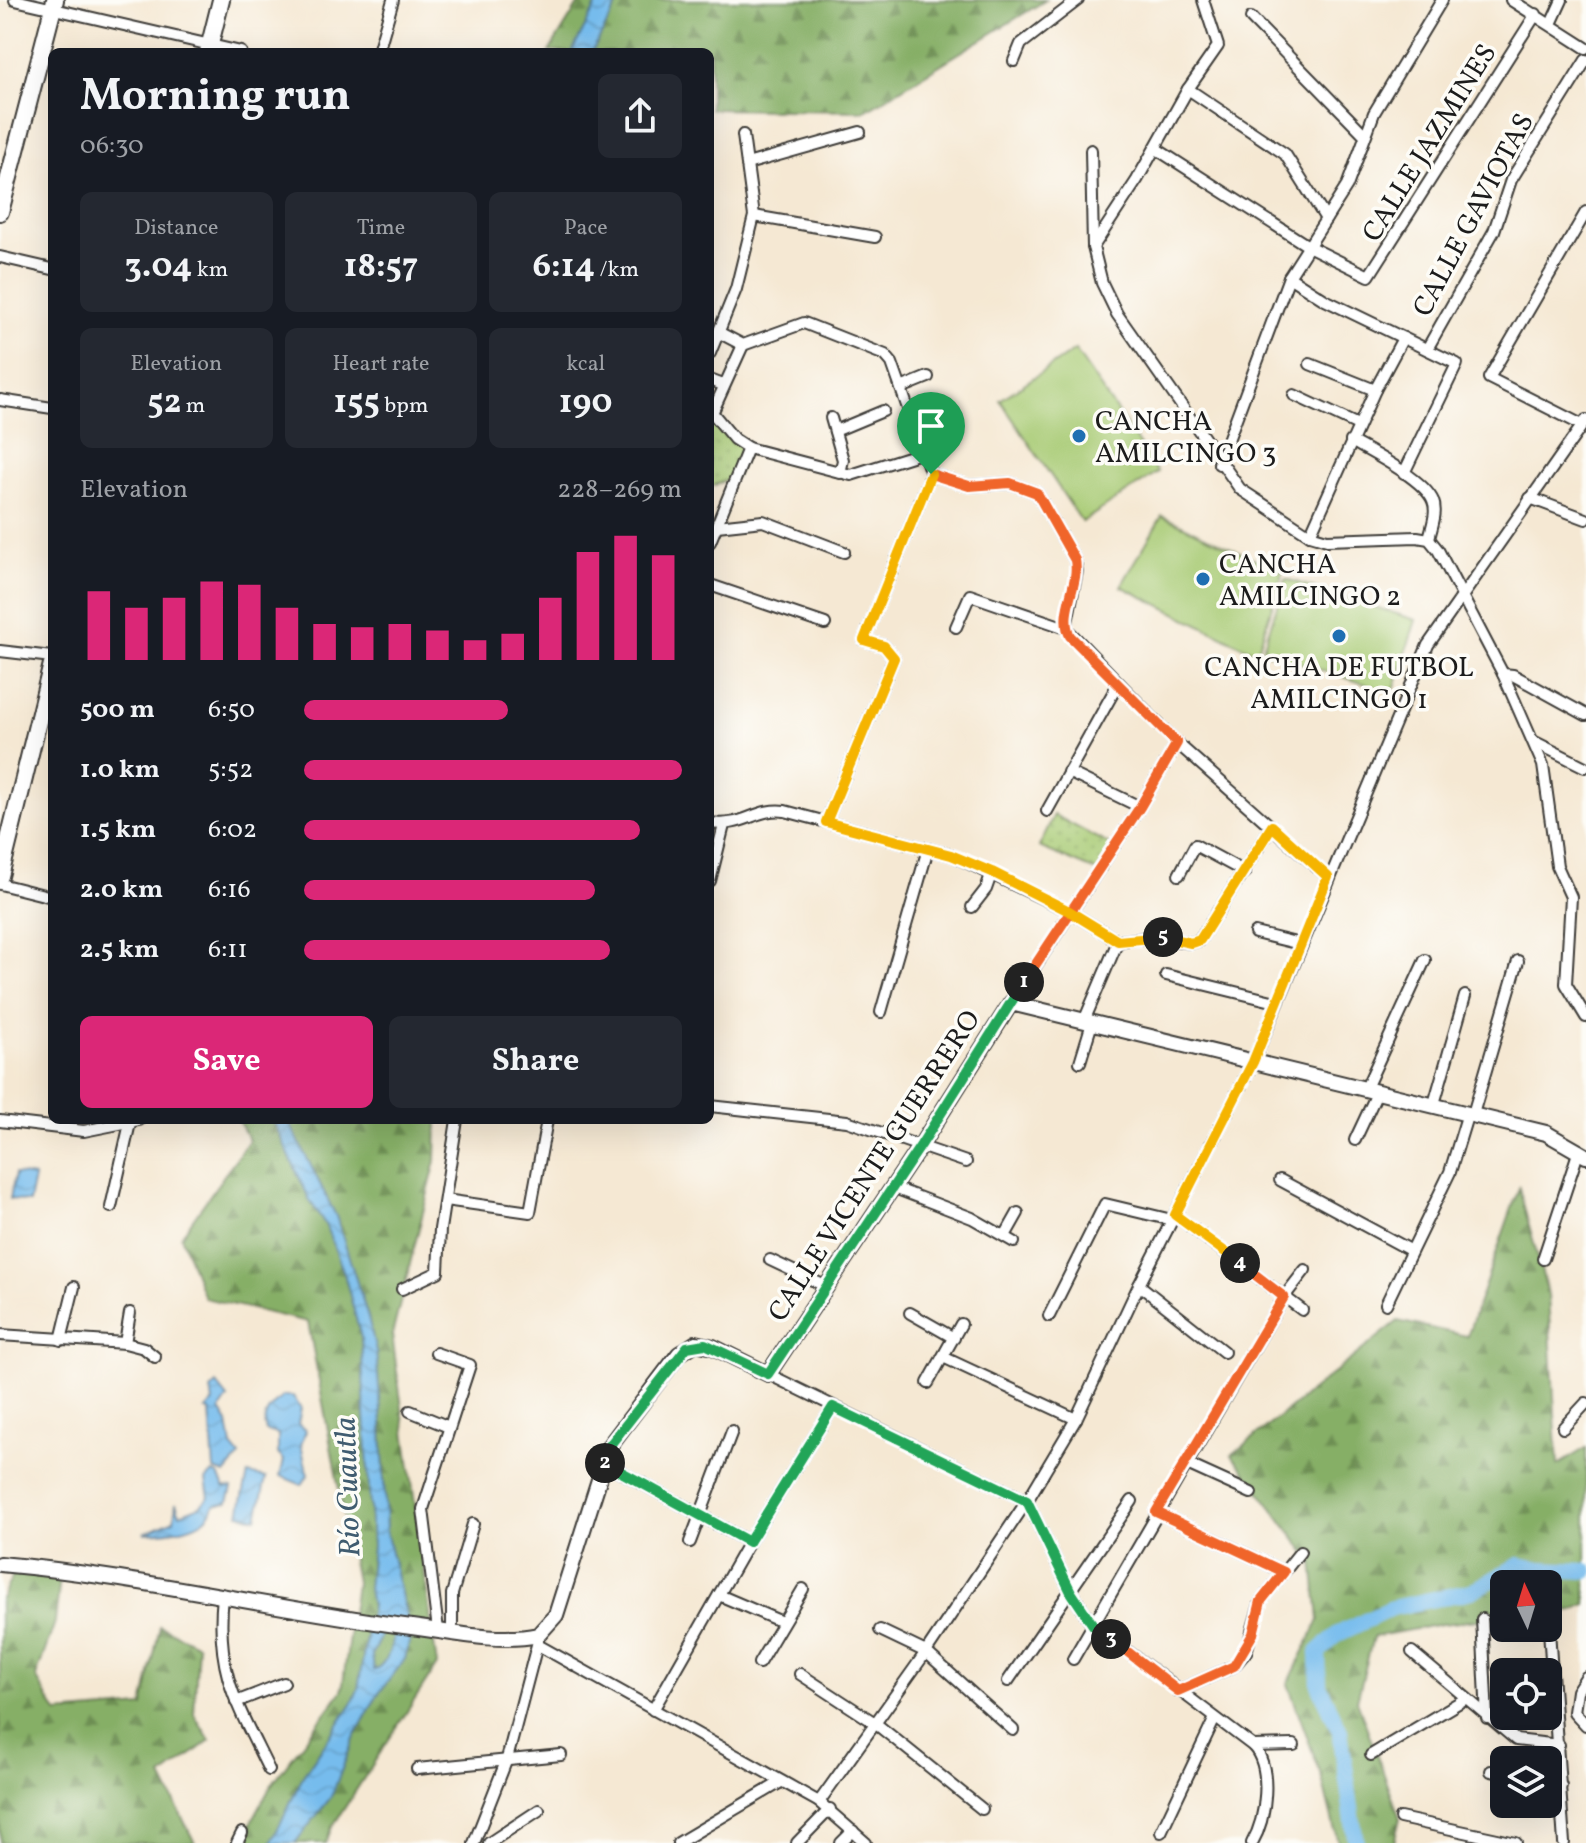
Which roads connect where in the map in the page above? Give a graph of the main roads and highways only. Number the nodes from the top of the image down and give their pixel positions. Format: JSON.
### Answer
{"nodes":[{"id":1,"x":221,"y":0,"type":"edge"},
{"id":2,"x":53,"y":5,"type":"edge"},
{"id":3,"x":209,"y":48,"type":"edge"},
{"id":4,"x":0,"y":212,"type":"edge"},
{"id":5,"x":48,"y":680,"type":"edge"},
{"id":6,"x":0,"y":876,"type":"edge"}],
"edges":[{"from":1,"to":3,"type":"main road"},
{"from":2,"to":4,"type":"main road"},
{"from":5,"to":6,"type":"main road"}]}
